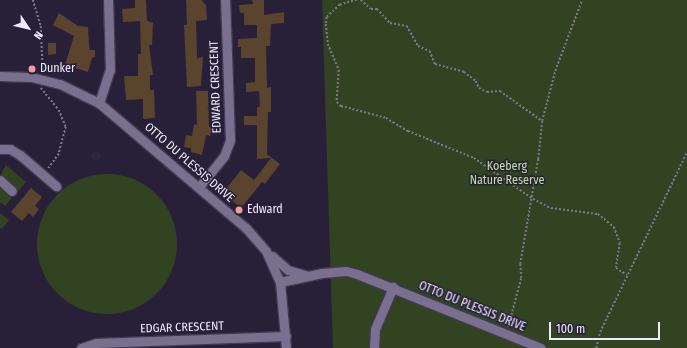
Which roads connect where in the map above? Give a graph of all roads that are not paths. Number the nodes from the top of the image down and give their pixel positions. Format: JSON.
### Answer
{"nodes":[{"id":1,"x":108,"y":0,"type":"edge"},
{"id":2,"x":225,"y":0,"type":"edge"},
{"id":3,"x":0,"y":76,"type":"edge"},
{"id":4,"x":99,"y":103,"type":"junction"},
{"id":5,"x":0,"y":149,"type":"edge"},
{"id":6,"x":0,"y":180,"type":"edge"},
{"id":7,"x":56,"y":186,"type":"dead end"},
{"id":8,"x":199,"y":187,"type":"junction"},
{"id":9,"x":12,"y":191,"type":"dead end"},
{"id":10,"x":266,"y":251,"type":"junction"},
{"id":11,"x":306,"y":276,"type":"junction"},
{"id":12,"x":280,"y":282,"type":"junction"},
{"id":13,"x":393,"y":287,"type":"junction"},
{"id":14,"x":286,"y":336,"type":"junction"},
{"id":15,"x":81,"y":348,"type":"edge"},
{"id":16,"x":286,"y":348,"type":"edge"},
{"id":17,"x":374,"y":348,"type":"edge"},
{"id":18,"x":541,"y":348,"type":"edge"}],
"edges":[{"from":1,"to":4,"type":"street"},
{"from":2,"to":8,"type":"street","name":"EDWARD CRESCENT"},
{"from":3,"to":4,"type":"street","name":"OTTO DU PLESSIS DRIVE"},
{"from":4,"to":8,"type":"street","name":"OTTO DU PLESSIS DRIVE"},
{"from":5,"to":7,"type":"street"},
{"from":6,"to":9,"type":"street"},
{"from":8,"to":10,"type":"street","name":"OTTO DU PLESSIS DRIVE"},
{"from":10,"to":11,"type":"street"},
{"from":10,"to":12,"type":"street","name":"OTTO DU PLESSIS DRIVE"},
{"from":11,"to":12,"type":"street","name":"OTTO DU PLESSIS DRIVE"},
{"from":11,"to":13,"type":"street","name":"OTTO DU PLESSIS DRIVE"},
{"from":12,"to":14,"type":"street"},
{"from":13,"to":17,"type":"street"},
{"from":13,"to":18,"type":"street","name":"OTTO DU PLESSIS DRIVE"},
{"from":14,"to":15,"type":"street","name":"EDGAR CRESCENT"},
{"from":14,"to":16,"type":"street"}]}
